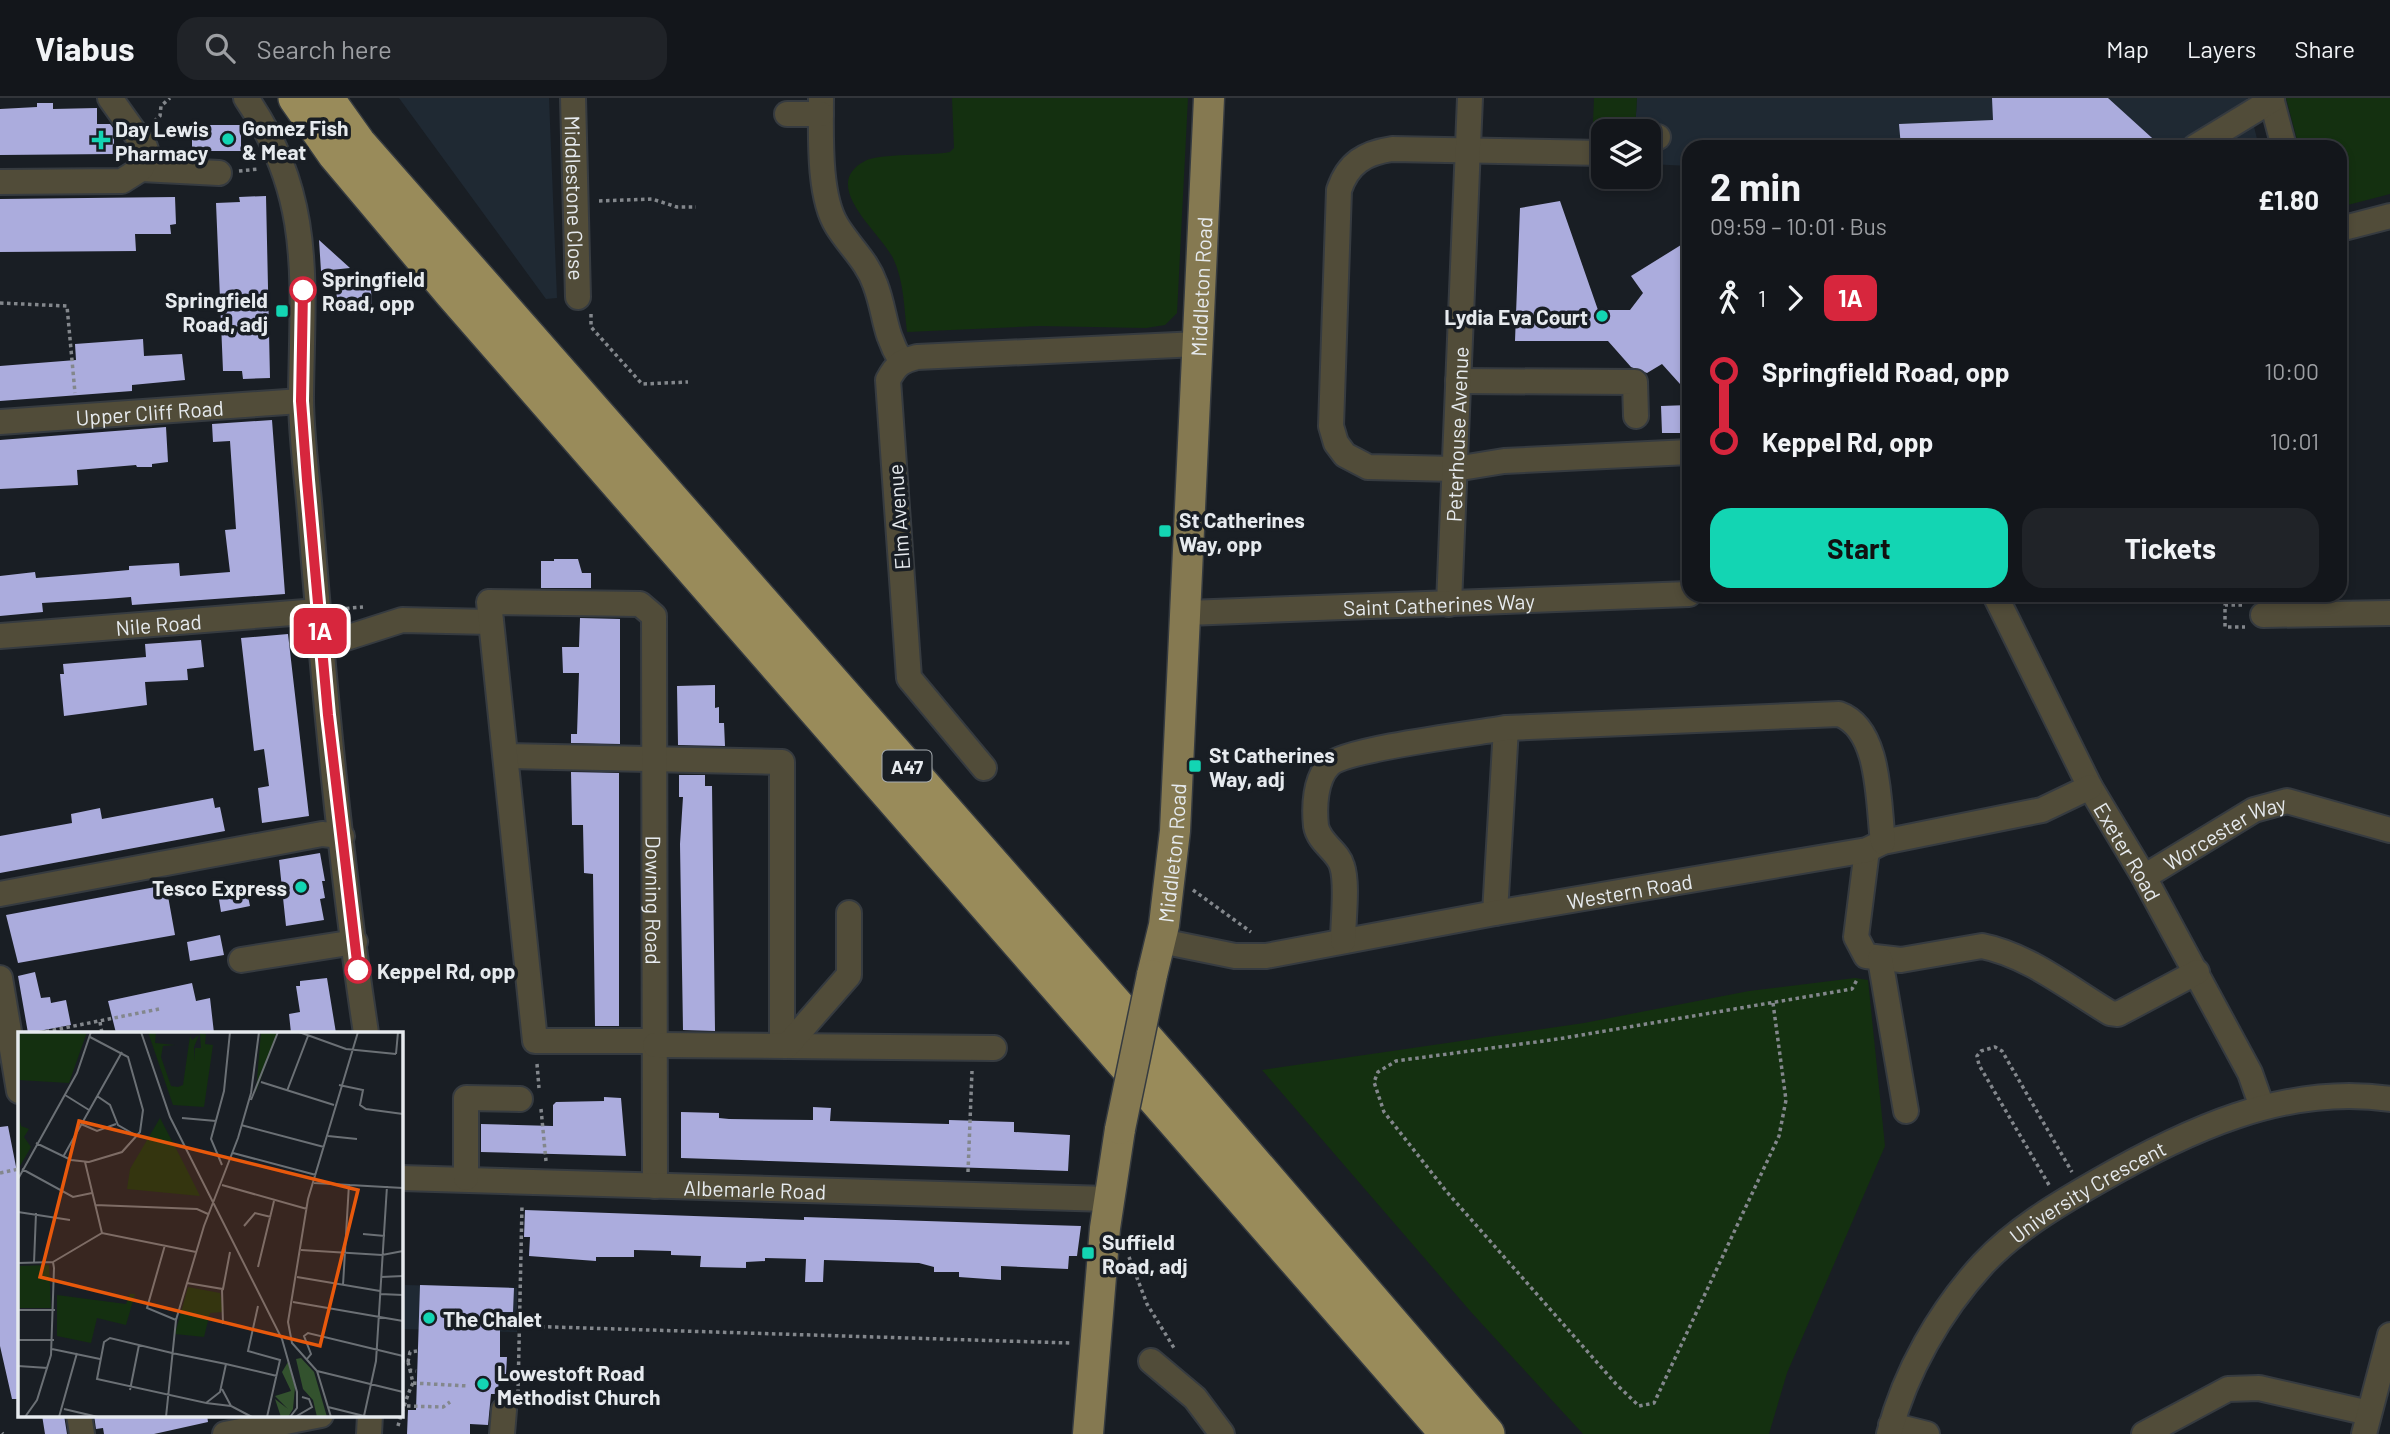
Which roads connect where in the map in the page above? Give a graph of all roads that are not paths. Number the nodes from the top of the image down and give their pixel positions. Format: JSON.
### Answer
{"nodes":[{"id":1,"x":110,"y":98,"type":"edge"},
{"id":2,"x":246,"y":98,"type":"edge"},
{"id":3,"x":296,"y":98,"type":"edge"},
{"id":4,"x":326,"y":98,"type":"edge"},
{"id":5,"x":573,"y":98,"type":"edge"},
{"id":6,"x":1209,"y":98,"type":"edge"},
{"id":7,"x":1470,"y":98,"type":"edge"},
{"id":8,"x":2272,"y":99,"type":"edge"},
{"id":9,"x":821,"y":106,"type":"edge"},
{"id":10,"x":787,"y":114,"type":"dead end"},
{"id":11,"x":2206,"y":140,"type":"edge"},
{"id":12,"x":2282,"y":140,"type":"edge"},
{"id":13,"x":1467,"y":149,"type":"junction"},
{"id":14,"x":142,"y":153,"type":"junction"},
{"id":15,"x":1591,"y":153,"type":"edge"},
{"id":16,"x":219,"y":173,"type":"road end"},
{"id":17,"x":0,"y":182,"type":"edge"},
{"id":18,"x":2390,"y":216,"type":"edge"},
{"id":19,"x":2347,"y":227,"type":"edge"},
{"id":20,"x":578,"y":297,"type":"road end"},
{"id":21,"x":1198,"y":344,"type":"junction"},
{"id":22,"x":901,"y":361,"type":"junction"},
{"id":23,"x":1458,"y":381,"type":"junction"},
{"id":24,"x":301,"y":401,"type":"junction"},
{"id":25,"x":1636,"y":416,"type":"dead end"},
{"id":26,"x":0,"y":422,"type":"edge"},
{"id":27,"x":1682,"y":452,"type":"edge"},
{"id":28,"x":1455,"y":469,"type":"junction"},
{"id":29,"x":1682,"y":594,"type":"edge"},
{"id":30,"x":1998,"y":602,"type":"edge"},
{"id":31,"x":1449,"y":604,"type":"junction"},
{"id":32,"x":2317,"y":604,"type":"edge"},
{"id":33,"x":318,"y":611,"type":"junction"},
{"id":34,"x":2390,"y":612,"type":"edge"},
{"id":35,"x":1187,"y":613,"type":"junction"},
{"id":36,"x":2256,"y":616,"type":"road end"},
{"id":37,"x":491,"y":622,"type":"junction"},
{"id":38,"x":0,"y":636,"type":"edge"},
{"id":39,"x":321,"y":646,"type":"junction"},
{"id":40,"x":1506,"y":728,"type":"junction"},
{"id":41,"x":506,"y":756,"type":"junction"},
{"id":42,"x":655,"y":758,"type":"junction"},
{"id":43,"x":984,"y":768,"type":"dead end"},
{"id":44,"x":2090,"y":787,"type":"junction"},
{"id":45,"x":2390,"y":830,"type":"edge"},
{"id":46,"x":342,"y":836,"type":"junction"},
{"id":47,"x":1875,"y":846,"type":"junction"},
{"id":48,"x":2144,"y":877,"type":"junction"},
{"id":49,"x":0,"y":894,"type":"edge"},
{"id":50,"x":849,"y":913,"type":"dead end"},
{"id":51,"x":1495,"y":913,"type":"junction"},
{"id":52,"x":1161,"y":941,"type":"junction"},
{"id":53,"x":1343,"y":941,"type":"junction"},
{"id":54,"x":355,"y":942,"type":"junction"},
{"id":55,"x":1873,"y":957,"type":"junction"},
{"id":56,"x":241,"y":960,"type":"dead end"},
{"id":57,"x":2197,"y":972,"type":"junction"},
{"id":58,"x":0,"y":978,"type":"edge"},
{"id":59,"x":366,"y":1032,"type":"edge"},
{"id":60,"x":655,"y":1043,"type":"junction"},
{"id":61,"x":787,"y":1046,"type":"junction"},
{"id":62,"x":983,"y":1048,"type":"road end"},
{"id":63,"x":18,"y":1085,"type":"edge"},
{"id":64,"x":2390,"y":1099,"type":"edge"},
{"id":65,"x":534,"y":1100,"type":"road end"},
{"id":66,"x":2262,"y":1107,"type":"junction"},
{"id":67,"x":1906,"y":1111,"type":"dead end"},
{"id":68,"x":402,"y":1178,"type":"edge"},
{"id":69,"x":466,"y":1178,"type":"junction"},
{"id":70,"x":655,"y":1185,"type":"junction"},
{"id":71,"x":1108,"y":1199,"type":"junction"},
{"id":72,"x":2390,"y":1335,"type":"edge"},
{"id":73,"x":1150,"y":1361,"type":"dead end"},
{"id":74,"x":79,"y":1416,"type":"edge"},
{"id":75,"x":316,"y":1416,"type":"edge"},
{"id":76,"x":370,"y":1416,"type":"edge"},
{"id":77,"x":2366,"y":1423,"type":"edge"},
{"id":78,"x":1890,"y":1430,"type":"edge"},
{"id":79,"x":82,"y":1434,"type":"edge"},
{"id":80,"x":225,"y":1434,"type":"edge"},
{"id":81,"x":369,"y":1434,"type":"edge"},
{"id":82,"x":1088,"y":1434,"type":"edge"},
{"id":83,"x":1222,"y":1434,"type":"edge"},
{"id":84,"x":1448,"y":1434,"type":"edge"},
{"id":85,"x":1487,"y":1434,"type":"edge"},
{"id":86,"x":1927,"y":1434,"type":"edge"},
{"id":87,"x":2144,"y":1434,"type":"edge"}],
"edges":[{"from":1,"to":14,"type":"street"},
{"from":2,"to":24,"type":"street"},
{"from":3,"to":84,"type":"highway","number":"A47"},
{"from":4,"to":85,"type":"highway","number":"A47"},
{"from":5,"to":20,"type":"street","name":"Middlestone Close"},
{"from":6,"to":21,"type":"main road","name":"Middleton Road"},
{"from":7,"to":13,"type":"street","name":"Peterhouse Avenue"},
{"from":8,"to":11,"type":"street"},
{"from":8,"to":12,"type":"street"},
{"from":9,"to":10,"type":"street"},
{"from":9,"to":22,"type":"street"},
{"from":13,"to":15,"type":"street"},
{"from":13,"to":23,"type":"street","name":"Peterhouse Avenue"},
{"from":13,"to":28,"type":"street"},
{"from":14,"to":16,"type":"street"},
{"from":14,"to":17,"type":"street"},
{"from":18,"to":19,"type":"street"},
{"from":21,"to":22,"type":"street"},
{"from":21,"to":35,"type":"main road","name":"Middleton Road"},
{"from":22,"to":43,"type":"street","name":"Elm Avenue"},
{"from":23,"to":25,"type":"street"},
{"from":23,"to":28,"type":"street","name":"Peterhouse Avenue"},
{"from":24,"to":26,"type":"street","name":"Upper Cliff Road"},
{"from":24,"to":33,"type":"street"},
{"from":27,"to":28,"type":"street"},
{"from":28,"to":31,"type":"street","name":"Peterhouse Avenue"},
{"from":29,"to":31,"type":"street","name":"Saint Catherines Way"},
{"from":30,"to":44,"type":"street","name":"Exeter Road"},
{"from":31,"to":35,"type":"street","name":"Saint Catherines Way"},
{"from":32,"to":34,"type":"street"},
{"from":32,"to":36,"type":"street"},
{"from":33,"to":38,"type":"street","name":"Nile Road"},
{"from":33,"to":39,"type":"street"},
{"from":35,"to":52,"type":"main road","name":"Middleton Road"},
{"from":37,"to":39,"type":"street"},
{"from":37,"to":41,"type":"street"},
{"from":37,"to":42,"type":"street","name":"Downing Road"},
{"from":39,"to":46,"type":"street"},
{"from":40,"to":47,"type":"street"},
{"from":40,"to":51,"type":"street"},
{"from":40,"to":53,"type":"street"},
{"from":41,"to":42,"type":"street"},
{"from":41,"to":60,"type":"street"},
{"from":42,"to":60,"type":"street","name":"Downing Road"},
{"from":42,"to":61,"type":"street"},
{"from":44,"to":47,"type":"street","name":"Western Road"},
{"from":44,"to":48,"type":"street","name":"Exeter Road"},
{"from":45,"to":48,"type":"street","name":"Worcester Way"},
{"from":46,"to":49,"type":"street"},
{"from":46,"to":54,"type":"street"},
{"from":47,"to":51,"type":"street","name":"Western Road"},
{"from":47,"to":55,"type":"street"},
{"from":48,"to":57,"type":"street","name":"Exeter Road"},
{"from":50,"to":61,"type":"street"},
{"from":51,"to":53,"type":"street","name":"Western Road"},
{"from":52,"to":53,"type":"street","name":"Western Road"},
{"from":52,"to":71,"type":"main road","name":"Middleton Road","bridge":true},
{"from":54,"to":56,"type":"street"},
{"from":54,"to":59,"type":"street"},
{"from":55,"to":57,"type":"street"},
{"from":55,"to":67,"type":"street"},
{"from":57,"to":66,"type":"street","name":"Exeter Road"},
{"from":58,"to":63,"type":"street"},
{"from":60,"to":61,"type":"street"},
{"from":60,"to":70,"type":"street","name":"Downing Road"},
{"from":61,"to":62,"type":"street"},
{"from":64,"to":66,"type":"street","name":"University Crescent"},
{"from":65,"to":69,"type":"street"},
{"from":66,"to":78,"type":"street","name":"University Crescent"},
{"from":68,"to":69,"type":"street","name":"Albemarle Road"},
{"from":69,"to":70,"type":"street","name":"Albemarle Road"},
{"from":70,"to":71,"type":"street","name":"Albemarle Road"},
{"from":71,"to":82,"type":"main road","name":"Middleton Road"},
{"from":72,"to":77,"type":"street"},
{"from":73,"to":83,"type":"street"},
{"from":74,"to":79,"type":"street"},
{"from":75,"to":80,"type":"street"},
{"from":76,"to":81,"type":"street"},
{"from":77,"to":87,"type":"street"},
{"from":78,"to":86,"type":"street"}]}
